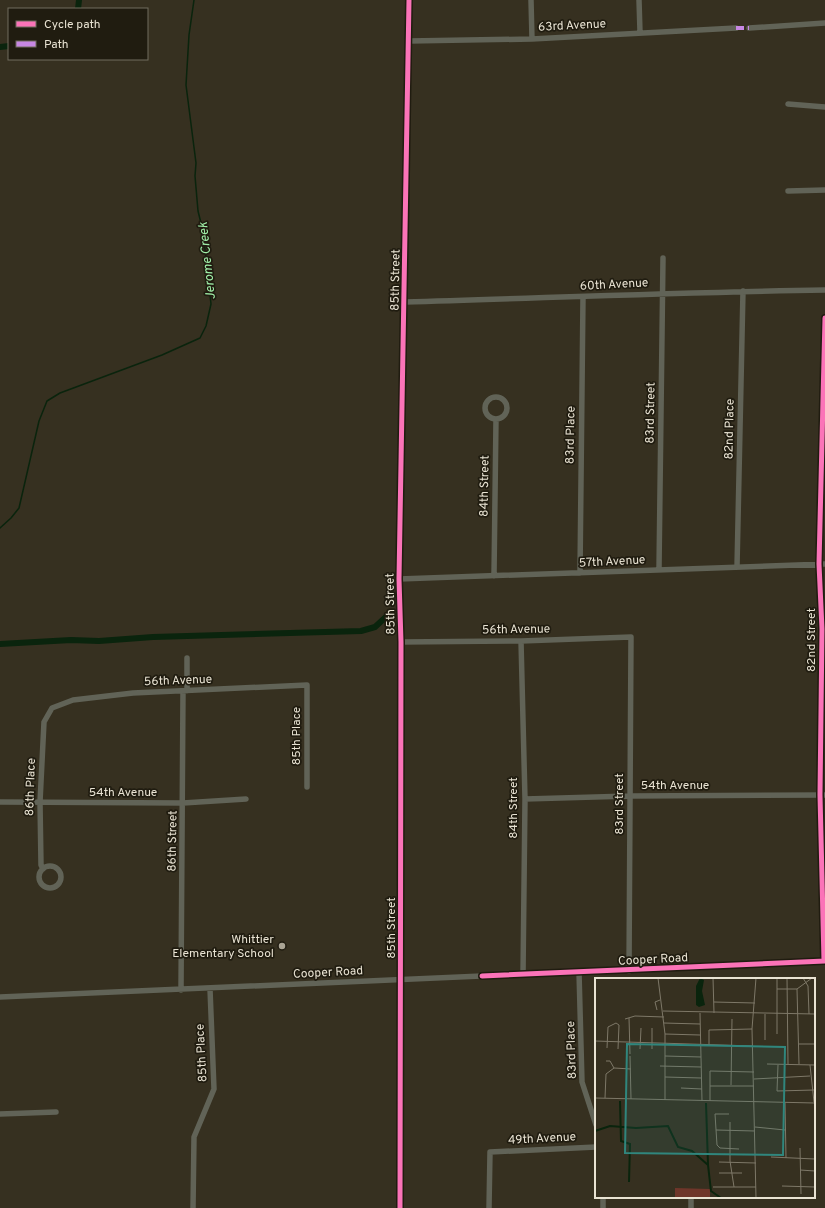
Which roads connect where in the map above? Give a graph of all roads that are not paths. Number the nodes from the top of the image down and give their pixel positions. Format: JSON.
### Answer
{"nodes":[{"id":1,"x":409,"y":0,"type":"edge"},
{"id":2,"x":531,"y":0,"type":"edge"},
{"id":3,"x":639,"y":0,"type":"edge"},
{"id":4,"x":825,"y":23,"type":"edge"},
{"id":5,"x":736,"y":28,"type":"dead end"},
{"id":6,"x":748,"y":28,"type":"dead end"},
{"id":7,"x":640,"y":32,"type":"junction"},
{"id":8,"x":532,"y":39,"type":"junction"},
{"id":9,"x":409,"y":41,"type":"junction"},
{"id":10,"x":788,"y":104,"type":"dead end"},
{"id":11,"x":825,"y":107,"type":"edge"},
{"id":12,"x":825,"y":190,"type":"edge"},
{"id":13,"x":788,"y":191,"type":"dead end"},
{"id":14,"x":663,"y":258,"type":"dead end"},
{"id":15,"x":825,"y":290,"type":"edge"},
{"id":16,"x":743,"y":291,"type":"junction"},
{"id":17,"x":662,"y":293,"type":"junction"},
{"id":18,"x":583,"y":297,"type":"junction"},
{"id":19,"x":405,"y":302,"type":"junction"},
{"id":20,"x":825,"y":318,"type":"edge"},
{"id":21,"x":496,"y":419,"type":"junction"},
{"id":22,"x":822,"y":564,"type":"edge"},
{"id":23,"x":737,"y":567,"type":"junction"},
{"id":24,"x":659,"y":570,"type":"junction"},
{"id":25,"x":580,"y":573,"type":"junction"},
{"id":26,"x":494,"y":576,"type":"junction"},
{"id":27,"x":399,"y":579,"type":"junction"},
{"id":28,"x":823,"y":629,"type":"edge"},
{"id":29,"x":631,"y":637,"type":"joint"},
{"id":30,"x":521,"y":641,"type":"junction"},
{"id":31,"x":401,"y":642,"type":"junction"},
{"id":32,"x":187,"y":658,"type":"dead end"},
{"id":33,"x":307,"y":685,"type":"joint"},
{"id":34,"x":185,"y":691,"type":"junction"},
{"id":35,"x":52,"y":708,"type":"joint"},
{"id":36,"x":306,"y":787,"type":"dead end"},
{"id":37,"x":822,"y":795,"type":"edge"},
{"id":38,"x":630,"y":796,"type":"junction"},
{"id":39,"x":246,"y":799,"type":"dead end"},
{"id":40,"x":525,"y":799,"type":"junction"},
{"id":41,"x":0,"y":802,"type":"edge"},
{"id":42,"x":40,"y":802,"type":"junction"},
{"id":43,"x":183,"y":803,"type":"junction"},
{"id":44,"x":43,"y":869,"type":"dead end"},
{"id":45,"x":825,"y":961,"type":"edge"},
{"id":46,"x":629,"y":971,"type":"junction"},
{"id":47,"x":579,"y":972,"type":"junction"},
{"id":48,"x":523,"y":974,"type":"junction"},
{"id":49,"x":401,"y":980,"type":"junction"},
{"id":50,"x":210,"y":989,"type":"junction"},
{"id":51,"x":181,"y":990,"type":"junction"},
{"id":52,"x":0,"y":997,"type":"edge"},
{"id":53,"x":56,"y":1112,"type":"dead end"},
{"id":54,"x":0,"y":1114,"type":"edge"},
{"id":55,"x":595,"y":1122,"type":"edge"},
{"id":56,"x":595,"y":1147,"type":"edge"},
{"id":57,"x":193,"y":1208,"type":"edge"},
{"id":58,"x":400,"y":1208,"type":"edge"},
{"id":59,"x":489,"y":1208,"type":"edge"}],
"edges":[{"from":1,"to":9,"type":"street","name":"85th Street"},
{"from":2,"to":8,"type":"street"},
{"from":3,"to":7,"type":"street"},
{"from":4,"to":6,"type":"street"},
{"from":5,"to":7,"type":"street","name":"63rd Avenue"},
{"from":7,"to":8,"type":"street","name":"63rd Avenue"},
{"from":8,"to":9,"type":"street","name":"63rd Avenue"},
{"from":9,"to":19,"type":"street","name":"85th Street"},
{"from":10,"to":11,"type":"street"},
{"from":12,"to":13,"type":"street"},
{"from":14,"to":17,"type":"street","name":"83rd Street"},
{"from":15,"to":16,"type":"street","name":"60th Avenue"},
{"from":16,"to":17,"type":"street","name":"60th Avenue"},
{"from":16,"to":23,"type":"street","name":"82nd Place"},
{"from":17,"to":18,"type":"street","name":"60th Avenue"},
{"from":17,"to":24,"type":"street","name":"83rd Street"},
{"from":18,"to":19,"type":"street","name":"60th Avenue"},
{"from":18,"to":25,"type":"street","name":"83rd Place"},
{"from":19,"to":27,"type":"street","name":"85th Street"},
{"from":20,"to":22,"type":"street","name":"82nd Street"},
{"from":21,"to":21,"type":"street"},
{"from":21,"to":26,"type":"street","name":"84th Street"},
{"from":22,"to":23,"type":"street","name":"57th Avenue"},
{"from":22,"to":28,"type":"street","name":"82nd Street"},
{"from":23,"to":24,"type":"street","name":"57th Avenue"},
{"from":24,"to":25,"type":"street","name":"57th Avenue"},
{"from":25,"to":26,"type":"street","name":"57th Avenue"},
{"from":26,"to":27,"type":"street","name":"57th Avenue"},
{"from":27,"to":31,"type":"street","name":"85th Street"},
{"from":28,"to":37,"type":"street","name":"82nd Street"},
{"from":29,"to":30,"type":"street","name":"56th Avenue"},
{"from":29,"to":38,"type":"street","name":"83rd Street"},
{"from":30,"to":31,"type":"street","name":"56th Avenue"},
{"from":30,"to":40,"type":"street","name":"84th Street"},
{"from":31,"to":49,"type":"street","name":"85th Street"},
{"from":32,"to":34,"type":"street","name":"86th Street"},
{"from":33,"to":34,"type":"street","name":"56th Avenue"},
{"from":33,"to":36,"type":"street","name":"85th Place"},
{"from":34,"to":35,"type":"street","name":"56th Avenue"},
{"from":34,"to":43,"type":"street","name":"86th Street"},
{"from":35,"to":42,"type":"street","name":"86th Place"},
{"from":37,"to":38,"type":"street","name":"54th Avenue"},
{"from":37,"to":45,"type":"street","name":"82nd Street"},
{"from":38,"to":40,"type":"street","name":"54th Avenue"},
{"from":38,"to":46,"type":"street","name":"83rd Street"},
{"from":39,"to":43,"type":"street","name":"54th Avenue"},
{"from":40,"to":48,"type":"street","name":"84th Street"},
{"from":41,"to":42,"type":"street","name":"54th Avenue"},
{"from":42,"to":43,"type":"street","name":"54th Avenue"},
{"from":42,"to":44,"type":"street","name":"86th Place"},
{"from":43,"to":51,"type":"street","name":"86th Street"},
{"from":45,"to":46,"type":"street","name":"Cooper Road"},
{"from":46,"to":47,"type":"street","name":"Cooper Road"},
{"from":47,"to":48,"type":"street","name":"Cooper Road"},
{"from":47,"to":55,"type":"street","name":"83rd Place"},
{"from":48,"to":49,"type":"street","name":"Cooper Road"},
{"from":49,"to":50,"type":"street","name":"Cooper Road"},
{"from":49,"to":58,"type":"street","name":"85th Street"},
{"from":50,"to":51,"type":"street","name":"Cooper Road"},
{"from":50,"to":57,"type":"street","name":"85th Place"},
{"from":51,"to":52,"type":"street","name":"Cooper Road"},
{"from":53,"to":54,"type":"street"},
{"from":56,"to":59,"type":"street","name":"49th Avenue"}]}
